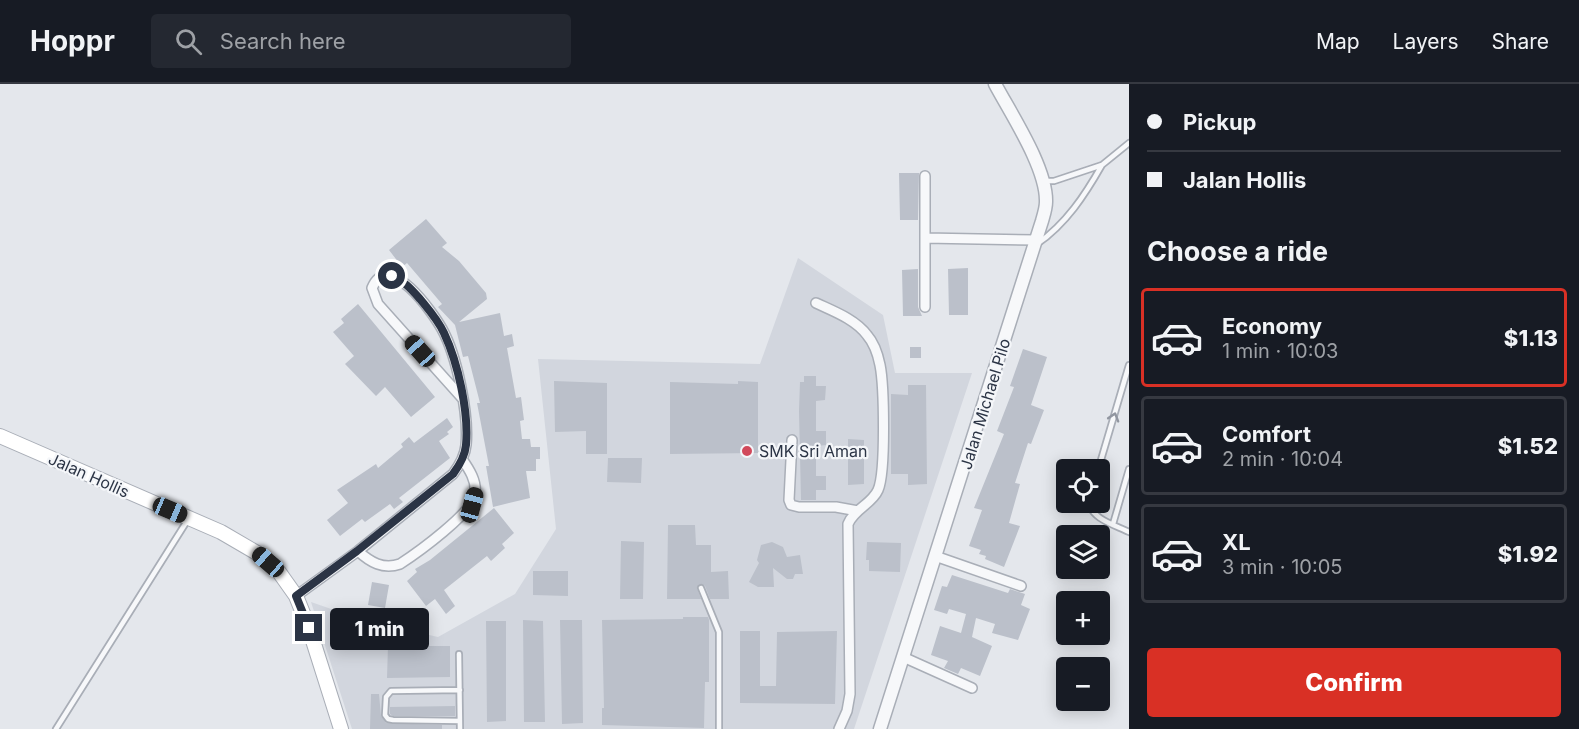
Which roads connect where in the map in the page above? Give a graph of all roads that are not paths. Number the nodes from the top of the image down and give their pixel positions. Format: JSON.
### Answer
{"nodes":[{"id":1,"x":995,"y":84,"type":"edge"},
{"id":2,"x":1129,"y":143,"type":"edge"},
{"id":3,"x":1102,"y":165,"type":"junction"},
{"id":4,"x":925,"y":176,"type":"dead end"},
{"id":5,"x":1042,"y":181,"type":"junction"},
{"id":6,"x":925,"y":238,"type":"junction"},
{"id":7,"x":1035,"y":243,"type":"junction"},
{"id":8,"x":816,"y":303,"type":"dead end"},
{"id":9,"x":925,"y":307,"type":"dead end"},
{"id":10,"x":1129,"y":365,"type":"edge"},
{"id":11,"x":463,"y":399,"type":"junction"},
{"id":12,"x":0,"y":436,"type":"edge"},
{"id":13,"x":792,"y":440,"type":"dead end"},
{"id":14,"x":462,"y":459,"type":"junction"},
{"id":15,"x":1101,"y":459,"type":"edge"},
{"id":16,"x":1129,"y":469,"type":"edge"},
{"id":17,"x":858,"y":510,"type":"junction"},
{"id":18,"x":1094,"y":513,"type":"edge"},
{"id":19,"x":189,"y":518,"type":"junction"},
{"id":20,"x":1113,"y":524,"type":"junction"},
{"id":21,"x":1129,"y":532,"type":"edge"},
{"id":22,"x":357,"y":551,"type":"junction"},
{"id":23,"x":935,"y":556,"type":"junction"},
{"id":24,"x":1021,"y":586,"type":"dead end"},
{"id":25,"x":701,"y":588,"type":"dead end"},
{"id":26,"x":296,"y":596,"type":"junction"},
{"id":27,"x":459,"y":654,"type":"dead end"},
{"id":28,"x":903,"y":657,"type":"junction"},
{"id":29,"x":972,"y":688,"type":"dead end"},
{"id":30,"x":460,"y":690,"type":"junction"},
{"id":31,"x":460,"y":721,"type":"junction"},
{"id":32,"x":56,"y":729,"type":"edge"},
{"id":33,"x":342,"y":729,"type":"edge"},
{"id":34,"x":460,"y":729,"type":"edge"},
{"id":35,"x":719,"y":729,"type":"edge"},
{"id":36,"x":839,"y":729,"type":"edge"},
{"id":37,"x":880,"y":729,"type":"edge"}],
"edges":[{"from":1,"to":5,"type":"street","name":"Jalan Michael Pilo"},
{"from":2,"to":3,"type":"lane"},
{"from":3,"to":5,"type":"lane"},
{"from":3,"to":7,"type":"lane"},
{"from":4,"to":6,"type":"street"},
{"from":5,"to":7,"type":"street","name":"Jalan Michael Pilo"},
{"from":6,"to":7,"type":"street"},
{"from":6,"to":9,"type":"street"},
{"from":7,"to":23,"type":"street","name":"Jalan Michael Pilo"},
{"from":8,"to":17,"type":"street"},
{"from":15,"to":10,"type":"lane","one_way":true},
{"from":11,"to":11,"type":"street"},
{"from":11,"to":14,"type":"street"},
{"from":12,"to":19,"type":"main road","name":"Jalan Hollis"},
{"from":13,"to":17,"type":"street"},
{"from":14,"to":22,"type":"street"},
{"from":14,"to":22,"type":"street"},
{"from":16,"to":20,"type":"lane"},
{"from":17,"to":36,"type":"street"},
{"from":18,"to":20,"type":"lane"},
{"from":19,"to":26,"type":"main road","name":"Jalan Hollis"},
{"from":19,"to":32,"type":"lane"},
{"from":20,"to":21,"type":"lane"},
{"from":22,"to":26,"type":"street"},
{"from":23,"to":24,"type":"street"},
{"from":23,"to":28,"type":"street","name":"Jalan Michael Pilo"},
{"from":25,"to":35,"type":"lane"},
{"from":26,"to":33,"type":"main road","name":"Jalan Hollis"},
{"from":27,"to":30,"type":"lane"},
{"from":28,"to":29,"type":"street"},
{"from":28,"to":37,"type":"street","name":"Jalan Michael Pilo"},
{"from":30,"to":31,"type":"lane"},
{"from":30,"to":31,"type":"lane"},
{"from":31,"to":34,"type":"lane"}]}
